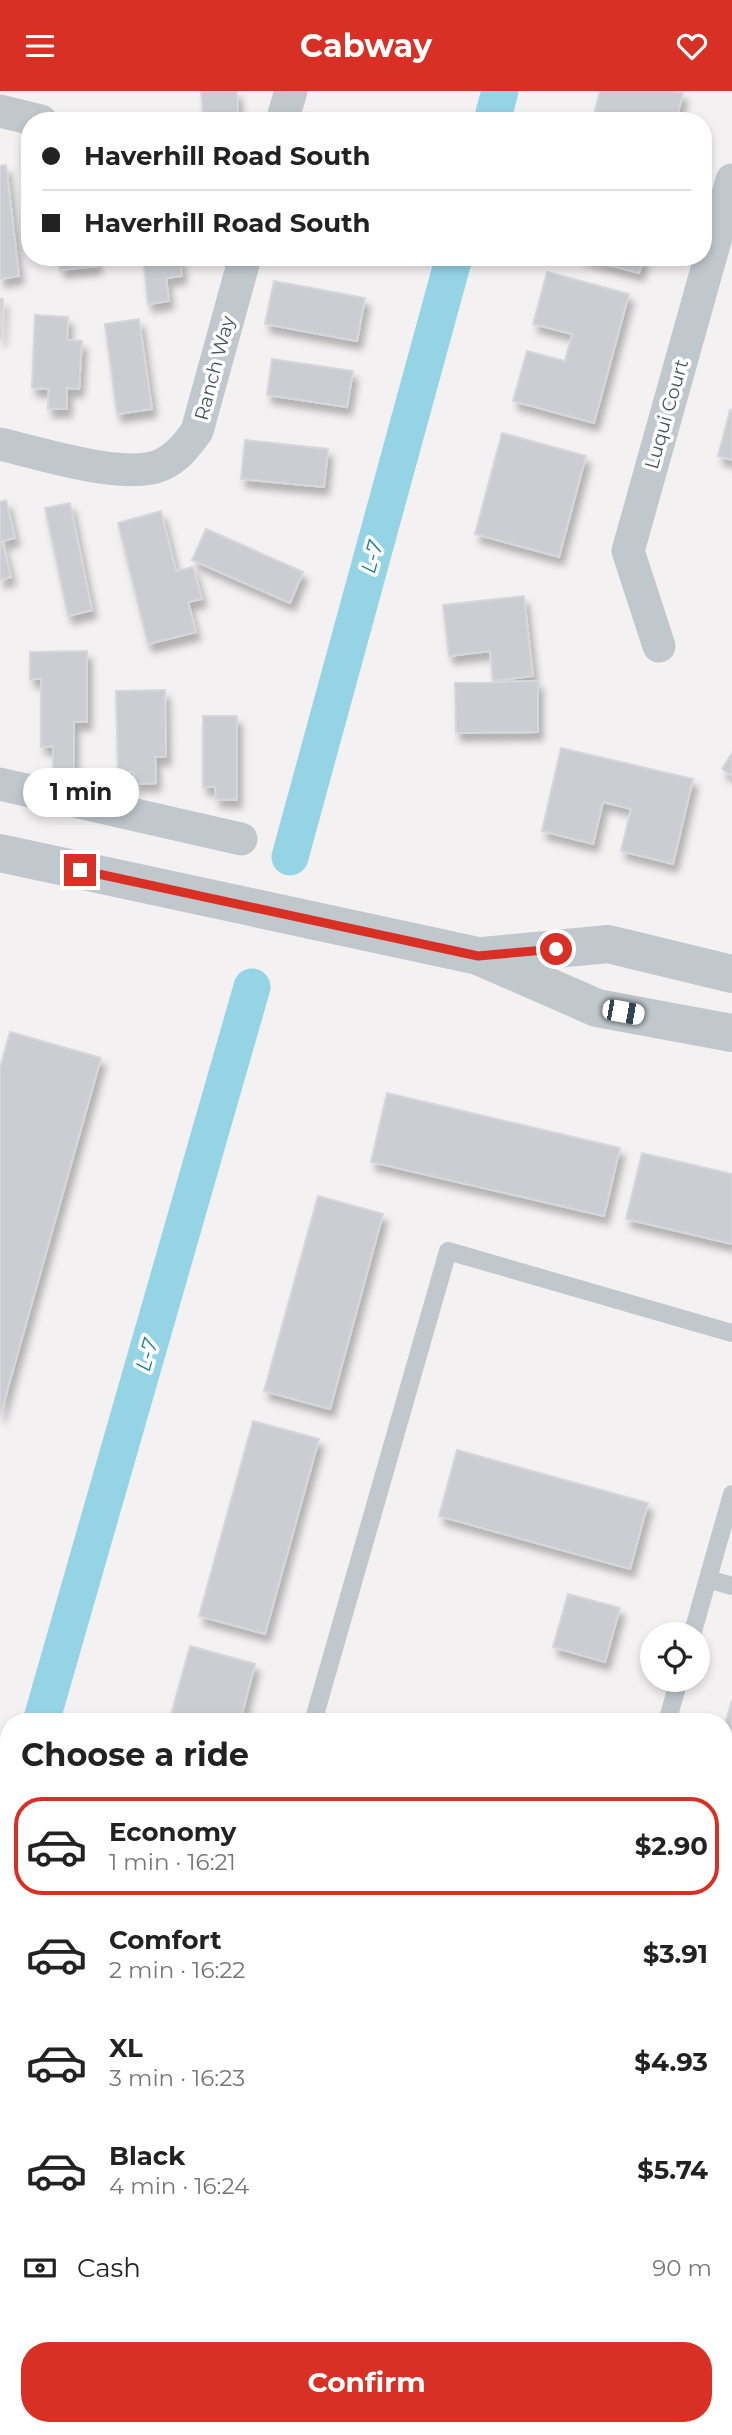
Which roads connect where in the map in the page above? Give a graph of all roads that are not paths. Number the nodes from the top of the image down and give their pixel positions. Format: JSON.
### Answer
{"nodes":[{"id":1,"x":291,"y":91,"type":"edge"},
{"id":2,"x":0,"y":111,"type":"edge"},
{"id":3,"x":285,"y":112,"type":"edge"},
{"id":4,"x":21,"y":116,"type":"edge"},
{"id":5,"x":732,"y":180,"type":"edge"},
{"id":6,"x":712,"y":251,"type":"edge"},
{"id":7,"x":243,"y":266,"type":"edge"},
{"id":8,"x":708,"y":266,"type":"edge"},
{"id":9,"x":0,"y":444,"type":"edge"},
{"id":10,"x":659,"y":646,"type":"dead end"},
{"id":11,"x":0,"y":784,"type":"edge"},
{"id":12,"x":242,"y":839,"type":"dead end"},
{"id":13,"x":0,"y":853,"type":"edge"},
{"id":14,"x":478,"y":956,"type":"junction"},
{"id":15,"x":732,"y":974,"type":"edge"},
{"id":16,"x":732,"y":1033,"type":"edge"},
{"id":17,"x":732,"y":1333,"type":"edge"},
{"id":18,"x":732,"y":1494,"type":"edge"},
{"id":19,"x":727,"y":1534,"type":"edge"},
{"id":20,"x":708,"y":1579,"type":"junction"},
{"id":21,"x":732,"y":1586,"type":"edge"},
{"id":22,"x":696,"y":1622,"type":"edge"},
{"id":23,"x":676,"y":1692,"type":"edge"},
{"id":24,"x":316,"y":1713,"type":"edge"},
{"id":25,"x":670,"y":1713,"type":"edge"}],
"edges":[{"from":1,"to":3,"type":"street"},
{"from":2,"to":4,"type":"street"},
{"from":5,"to":6,"type":"street","name":"Luqui Court"},
{"from":7,"to":9,"type":"street","name":"Ranch Way"},
{"from":8,"to":10,"type":"street","name":"Luqui Court"},
{"from":11,"to":12,"type":"street"},
{"from":13,"to":14,"type":"street"},
{"from":14,"to":15,"type":"street"},
{"from":14,"to":16,"type":"street"},
{"from":17,"to":24,"type":"lane"},
{"from":18,"to":19,"type":"lane"},
{"from":19,"to":20,"type":"lane"},
{"from":20,"to":21,"type":"lane"},
{"from":20,"to":22,"type":"lane"},
{"from":23,"to":25,"type":"lane"}]}
